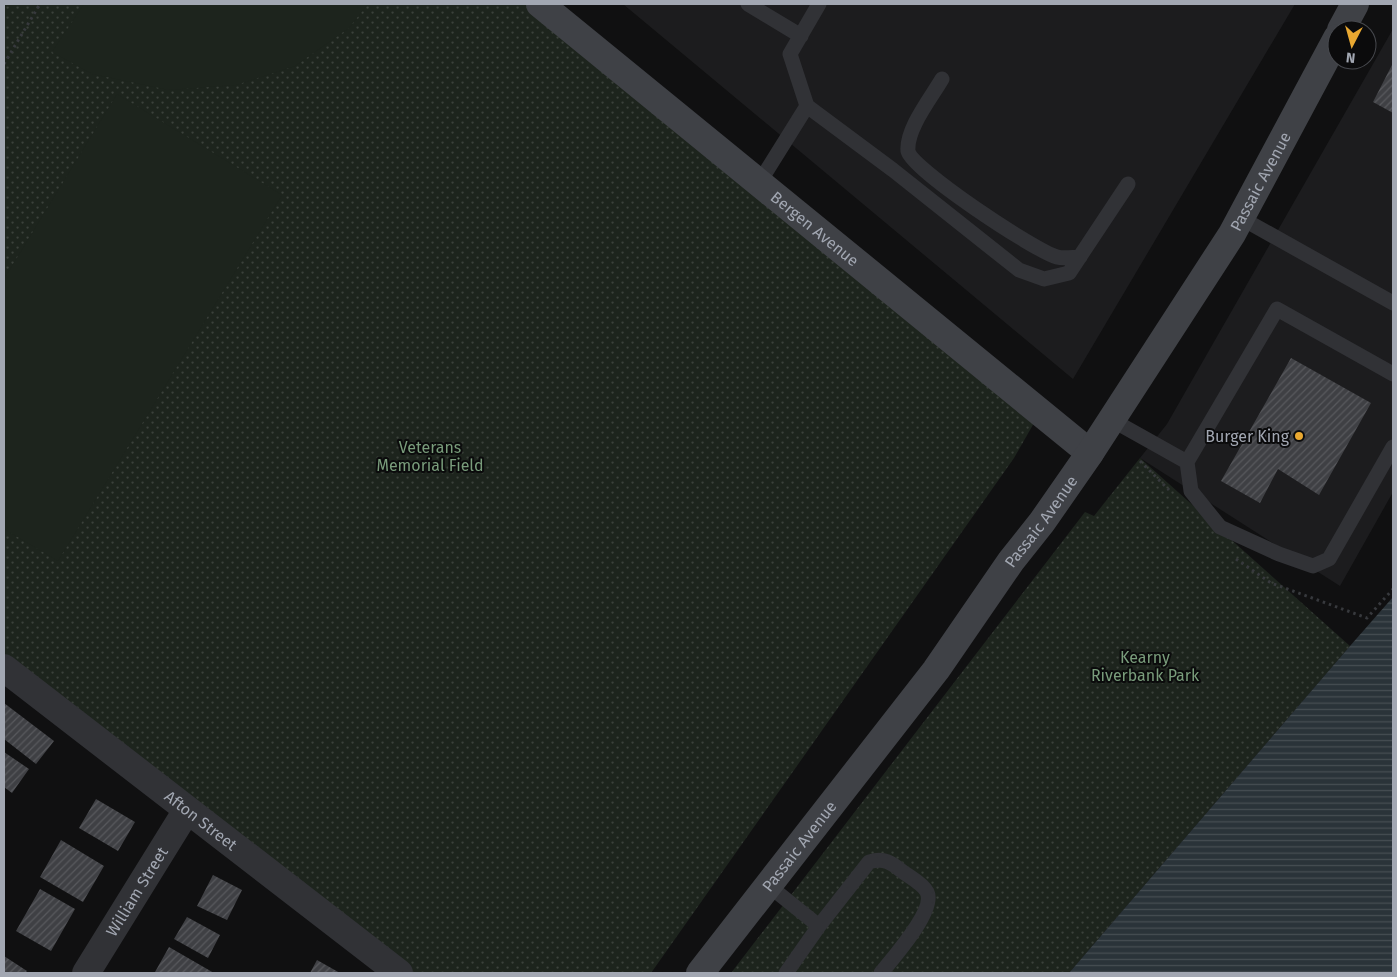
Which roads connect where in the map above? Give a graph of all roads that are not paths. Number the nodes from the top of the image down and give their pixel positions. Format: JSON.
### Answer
{"nodes":[{"id":1,"x":540,"y":4,"type":"edge"},
{"id":2,"x":748,"y":4,"type":"edge"},
{"id":3,"x":819,"y":4,"type":"edge"},
{"id":4,"x":1355,"y":4,"type":"edge"},
{"id":5,"x":1346,"y":20,"type":"edge"},
{"id":6,"x":801,"y":36,"type":"junction"},
{"id":7,"x":1327,"y":57,"type":"edge"},
{"id":8,"x":942,"y":79,"type":"dead end"},
{"id":9,"x":807,"y":106,"type":"junction"},
{"id":10,"x":759,"y":183,"type":"junction"},
{"id":11,"x":1128,"y":184,"type":"dead end"},
{"id":12,"x":1241,"y":218,"type":"junction"},
{"id":13,"x":1080,"y":257,"type":"junction"},
{"id":14,"x":1393,"y":303,"type":"edge"},
{"id":15,"x":1393,"y":374,"type":"edge"},
{"id":16,"x":1112,"y":420,"type":"junction"},
{"id":17,"x":1393,"y":447,"type":"edge"},
{"id":18,"x":1090,"y":453,"type":"junction"},
{"id":19,"x":1187,"y":462,"type":"junction"},
{"id":20,"x":4,"y":668,"type":"edge"},
{"id":21,"x":187,"y":810,"type":"junction"},
{"id":22,"x":768,"y":885,"type":"junction"},
{"id":23,"x":819,"y":926,"type":"junction"},
{"id":24,"x":86,"y":973,"type":"edge"},
{"id":25,"x":399,"y":973,"type":"edge"},
{"id":26,"x":700,"y":973,"type":"edge"},
{"id":27,"x":786,"y":973,"type":"edge"},
{"id":28,"x":882,"y":973,"type":"edge"}],
"edges":[{"from":1,"to":10,"type":"main road","name":"Bergen Avenue"},
{"from":2,"to":6,"type":"lane"},
{"from":3,"to":6,"type":"lane"},
{"from":4,"to":5,"type":"main road"},
{"from":6,"to":9,"type":"lane"},
{"from":7,"to":12,"type":"main road","name":"Passaic Avenue"},
{"from":8,"to":13,"type":"lane"},
{"from":9,"to":10,"type":"lane"},
{"from":9,"to":13,"type":"lane"},
{"from":10,"to":18,"type":"main road","name":"Bergen Avenue"},
{"from":11,"to":13,"type":"lane"},
{"from":12,"to":14,"type":"lane"},
{"from":12,"to":16,"type":"main road","name":"Passaic Avenue"},
{"from":15,"to":19,"type":"lane"},
{"from":16,"to":18,"type":"main road","name":"Passaic Avenue"},
{"from":16,"to":19,"type":"lane"},
{"from":17,"to":19,"type":"lane"},
{"from":18,"to":22,"type":"main road","name":"Passaic Avenue"},
{"from":20,"to":21,"type":"street","name":"Afton Street"},
{"from":21,"to":24,"type":"street","name":"William Street"},
{"from":21,"to":25,"type":"street","name":"Afton Street"},
{"from":22,"to":23,"type":"lane"},
{"from":22,"to":26,"type":"main road","name":"Passaic Avenue"},
{"from":23,"to":27,"type":"lane"},
{"from":23,"to":28,"type":"lane"}]}
